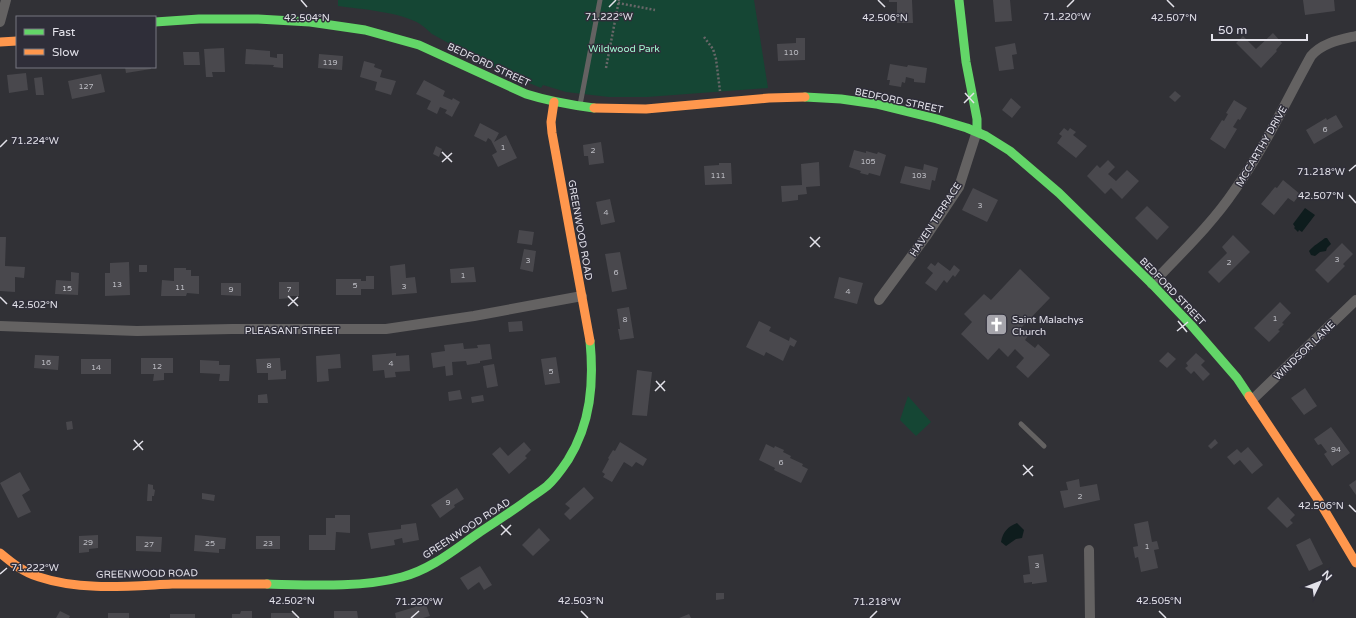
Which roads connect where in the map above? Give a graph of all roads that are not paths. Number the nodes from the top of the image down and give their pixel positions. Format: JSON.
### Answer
{"nodes":[{"id":1,"x":6,"y":0,"type":"edge"},
{"id":2,"x":600,"y":0,"type":"edge"},
{"id":3,"x":959,"y":0,"type":"edge"},
{"id":4,"x":0,"y":22,"type":"edge"},
{"id":5,"x":156,"y":22,"type":"edge"},
{"id":6,"x":1356,"y":36,"type":"edge"},
{"id":7,"x":16,"y":41,"type":"edge"},
{"id":8,"x":0,"y":42,"type":"edge"},
{"id":9,"x":554,"y":102,"type":"junction"},
{"id":10,"x":580,"y":106,"type":"junction"},
{"id":11,"x":977,"y":132,"type":"junction"},
{"id":12,"x":1152,"y":284,"type":"junction"},
{"id":13,"x":582,"y":296,"type":"junction"},
{"id":14,"x":879,"y":300,"type":"dead end"},
{"id":15,"x":1356,"y":300,"type":"edge"},
{"id":16,"x":0,"y":326,"type":"edge"},
{"id":17,"x":1252,"y":400,"type":"junction"},
{"id":18,"x":1021,"y":424,"type":"dead end"},
{"id":19,"x":1044,"y":446,"type":"dead end"},
{"id":20,"x":1089,"y":550,"type":"dead end"},
{"id":21,"x":0,"y":553,"type":"edge"},
{"id":22,"x":1356,"y":563,"type":"edge"},
{"id":23,"x":1090,"y":618,"type":"edge"}],
"edges":[{"from":1,"to":4,"type":"street"},
{"from":2,"to":10,"type":"lane"},
{"from":3,"to":11,"type":"main road"},
{"from":5,"to":9,"type":"main road","name":"BEDFORD STREET"},
{"from":6,"to":12,"type":"street","name":"MCCARTHY DRIVE"},
{"from":7,"to":8,"type":"main road"},
{"from":9,"to":10,"type":"main road","name":"BEDFORD STREET"},
{"from":9,"to":13,"type":"main road","name":"GREENWOOD ROAD"},
{"from":10,"to":11,"type":"main road","name":"BEDFORD STREET"},
{"from":11,"to":12,"type":"main road","name":"BEDFORD STREET"},
{"from":11,"to":14,"type":"street","name":"HAVEN TERRACE"},
{"from":12,"to":17,"type":"main road","name":"BEDFORD STREET"},
{"from":13,"to":16,"type":"street","name":"PLEASANT STREET"},
{"from":13,"to":21,"type":"main road","name":"GREENWOOD ROAD"},
{"from":15,"to":17,"type":"street","name":"WINDSOR LANE"},
{"from":17,"to":22,"type":"main road","name":"BEDFORD STREET"},
{"from":18,"to":19,"type":"lane"},
{"from":20,"to":23,"type":"street"}]}
